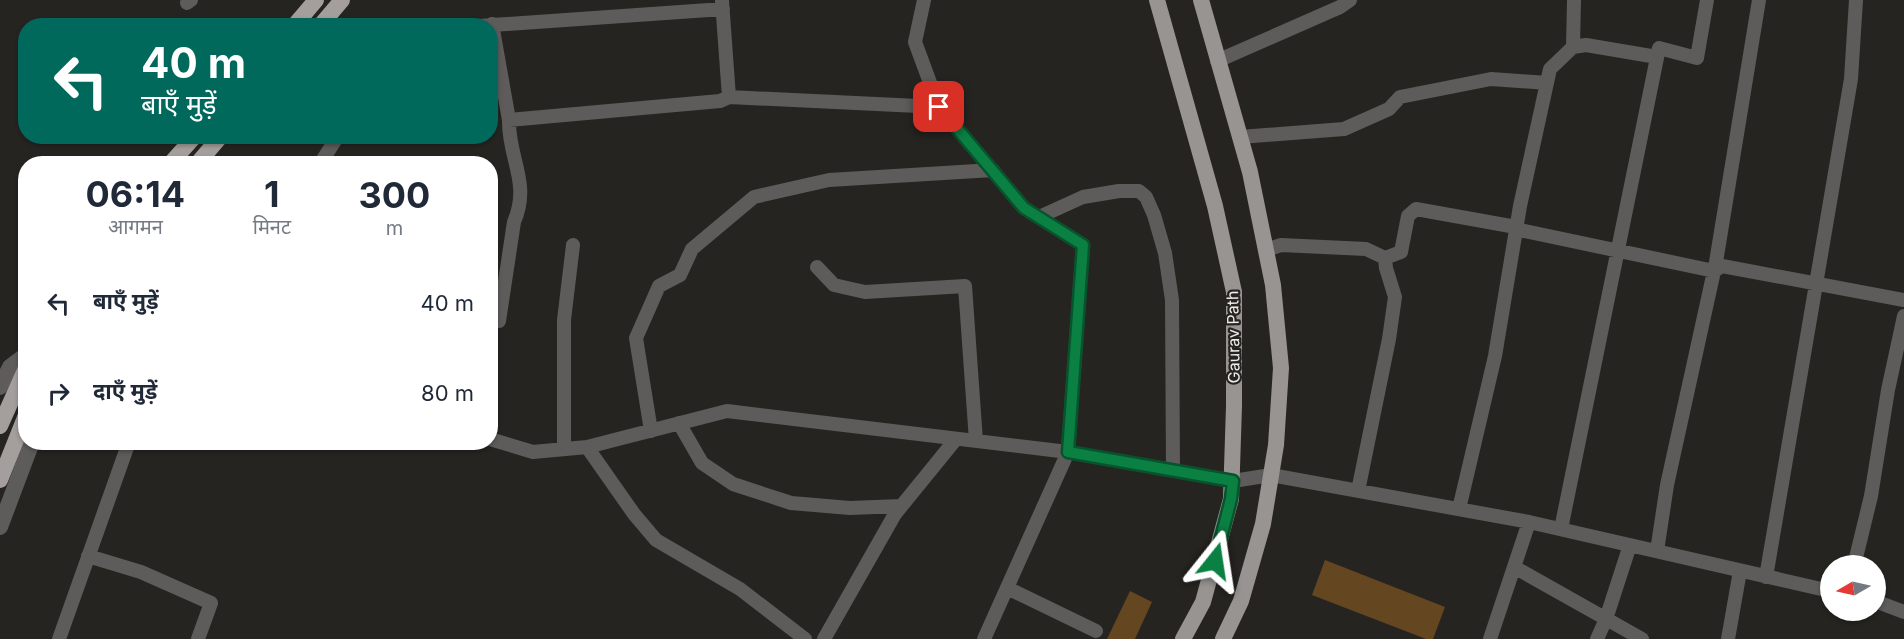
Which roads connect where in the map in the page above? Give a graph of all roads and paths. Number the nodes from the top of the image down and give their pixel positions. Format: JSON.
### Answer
{"nodes":[{"id":1,"x":316,"y":0,"type":"edge"},
{"id":2,"x":342,"y":0,"type":"edge"},
{"id":3,"x":924,"y":0,"type":"edge"},
{"id":4,"x":1157,"y":0,"type":"edge"},
{"id":5,"x":1201,"y":0,"type":"edge"},
{"id":6,"x":1350,"y":0,"type":"edge"},
{"id":7,"x":1574,"y":0,"type":"edge"},
{"id":8,"x":1707,"y":0,"type":"edge"},
{"id":9,"x":1759,"y":0,"type":"edge"},
{"id":10,"x":1856,"y":0,"type":"edge"},
{"id":11,"x":722,"y":4,"type":"edge"},
{"id":12,"x":301,"y":18,"type":"edge"},
{"id":13,"x":327,"y":18,"type":"edge"},
{"id":14,"x":498,"y":24,"type":"edge"},
{"id":15,"x":1573,"y":47,"type":"junction"},
{"id":16,"x":1657,"y":57,"type":"junction"},
{"id":17,"x":1217,"y":61,"type":"junction"},
{"id":18,"x":498,"y":76,"type":"edge"},
{"id":19,"x":1547,"y":82,"type":"junction"},
{"id":20,"x":729,"y":97,"type":"junction"},
{"id":21,"x":939,"y":107,"type":"junction"},
{"id":22,"x":509,"y":120,"type":"junction"},
{"id":23,"x":1240,"y":137,"type":"junction"},
{"id":24,"x":188,"y":144,"type":"edge"},
{"id":25,"x":214,"y":144,"type":"edge"},
{"id":26,"x":178,"y":156,"type":"edge"},
{"id":27,"x":204,"y":156,"type":"edge"},
{"id":28,"x":993,"y":170,"type":"junction"},
{"id":29,"x":1039,"y":217,"type":"junction"},
{"id":30,"x":1516,"y":227,"type":"junction"},
{"id":31,"x":573,"y":245,"type":"dead end"},
{"id":32,"x":1266,"y":250,"type":"junction"},
{"id":33,"x":1618,"y":250,"type":"junction"},
{"id":34,"x":1386,"y":258,"type":"junction"},
{"id":35,"x":818,"y":267,"type":"dead end"},
{"id":36,"x":1714,"y":271,"type":"junction"},
{"id":37,"x":1816,"y":283,"type":"junction"},
{"id":38,"x":1904,"y":300,"type":"edge"},
{"id":39,"x":1904,"y":316,"type":"edge"},
{"id":40,"x":498,"y":321,"type":"edge"},
{"id":41,"x":18,"y":361,"type":"edge"},
{"id":42,"x":18,"y":385,"type":"edge"},
{"id":43,"x":0,"y":387,"type":"edge"},
{"id":44,"x":679,"y":423,"type":"junction"},
{"id":45,"x":0,"y":426,"type":"edge"},
{"id":46,"x":651,"y":431,"type":"junction"},
{"id":47,"x":18,"y":435,"type":"edge"},
{"id":48,"x":956,"y":438,"type":"junction"},
{"id":49,"x":498,"y":441,"type":"edge"},
{"id":50,"x":976,"y":441,"type":"junction"},
{"id":51,"x":587,"y":447,"type":"junction"},
{"id":52,"x":564,"y":449,"type":"junction"},
{"id":53,"x":29,"y":450,"type":"edge"},
{"id":54,"x":126,"y":450,"type":"edge"},
{"id":55,"x":1068,"y":452,"type":"junction"},
{"id":56,"x":1173,"y":471,"type":"junction"},
{"id":57,"x":1271,"y":475,"type":"junction"},
{"id":58,"x":0,"y":480,"type":"edge"},
{"id":59,"x":1233,"y":481,"type":"junction"},
{"id":60,"x":1358,"y":490,"type":"junction"},
{"id":61,"x":901,"y":506,"type":"junction"},
{"id":62,"x":1459,"y":509,"type":"junction"},
{"id":63,"x":1528,"y":522,"type":"junction"},
{"id":64,"x":0,"y":527,"type":"edge"},
{"id":65,"x":1561,"y":530,"type":"junction"},
{"id":66,"x":1630,"y":545,"type":"junction"},
{"id":67,"x":1657,"y":551,"type":"junction"},
{"id":68,"x":1857,"y":555,"type":"edge"},
{"id":69,"x":88,"y":556,"type":"junction"},
{"id":70,"x":1514,"y":567,"type":"junction"},
{"id":71,"x":1740,"y":571,"type":"junction"},
{"id":72,"x":1766,"y":577,"type":"junction"},
{"id":73,"x":1007,"y":588,"type":"junction"},
{"id":74,"x":1820,"y":589,"type":"edge"},
{"id":75,"x":1886,"y":605,"type":"edge"},
{"id":76,"x":1904,"y":612,"type":"edge"},
{"id":77,"x":1606,"y":619,"type":"junction"},
{"id":78,"x":1096,"y":631,"type":"dead end"},
{"id":79,"x":59,"y":639,"type":"edge"},
{"id":80,"x":198,"y":639,"type":"edge"},
{"id":81,"x":805,"y":639,"type":"edge"},
{"id":82,"x":824,"y":639,"type":"edge"},
{"id":83,"x":984,"y":639,"type":"edge"},
{"id":84,"x":1183,"y":639,"type":"edge"},
{"id":85,"x":1223,"y":639,"type":"edge"},
{"id":86,"x":1490,"y":639,"type":"edge"},
{"id":87,"x":1597,"y":639,"type":"edge"},
{"id":88,"x":1641,"y":639,"type":"edge"},
{"id":89,"x":1728,"y":639,"type":"edge"}],
"edges":[{"from":1,"to":12,"type":"highway"},
{"from":2,"to":13,"type":"highway"},
{"from":3,"to":21,"type":"street"},
{"from":4,"to":59,"type":"main road","name":"Gaurav Path"},
{"from":5,"to":17,"type":"main road"},
{"from":6,"to":17,"type":"street"},
{"from":7,"to":15,"type":"street"},
{"from":8,"to":16,"type":"street"},
{"from":9,"to":36,"type":"street"},
{"from":10,"to":37,"type":"street"},
{"from":11,"to":14,"type":"street"},
{"from":11,"to":20,"type":"street"},
{"from":15,"to":16,"type":"street"},
{"from":15,"to":19,"type":"street"},
{"from":16,"to":33,"type":"street"},
{"from":17,"to":23,"type":"main road"},
{"from":18,"to":22,"type":"street"},
{"from":19,"to":23,"type":"street"},
{"from":19,"to":30,"type":"street"},
{"from":20,"to":21,"type":"street"},
{"from":20,"to":22,"type":"street"},
{"from":21,"to":28,"type":"street"},
{"from":22,"to":40,"type":"street"},
{"from":23,"to":32,"type":"main road"},
{"from":24,"to":26,"type":"highway"},
{"from":25,"to":27,"type":"highway"},
{"from":28,"to":29,"type":"street"},
{"from":28,"to":46,"type":"street"},
{"from":29,"to":55,"type":"street"},
{"from":29,"to":56,"type":"street"},
{"from":30,"to":33,"type":"street"},
{"from":30,"to":34,"type":"street"},
{"from":30,"to":62,"type":"street"},
{"from":31,"to":52,"type":"street"},
{"from":32,"to":34,"type":"street"},
{"from":32,"to":57,"type":"main road"},
{"from":33,"to":36,"type":"street"},
{"from":33,"to":65,"type":"street"},
{"from":34,"to":60,"type":"street"},
{"from":35,"to":50,"type":"street"},
{"from":36,"to":37,"type":"street"},
{"from":36,"to":67,"type":"street"},
{"from":37,"to":38,"type":"street"},
{"from":37,"to":72,"type":"street"},
{"from":39,"to":68,"type":"street"},
{"from":41,"to":43,"type":"street"},
{"from":42,"to":45,"type":"highway"},
{"from":44,"to":46,"type":"street"},
{"from":44,"to":48,"type":"street"},
{"from":44,"to":61,"type":"street"},
{"from":46,"to":51,"type":"street"},
{"from":47,"to":58,"type":"highway"},
{"from":48,"to":50,"type":"street"},
{"from":48,"to":61,"type":"street"},
{"from":49,"to":52,"type":"street"},
{"from":50,"to":55,"type":"street"},
{"from":51,"to":52,"type":"street"},
{"from":51,"to":81,"type":"street"},
{"from":53,"to":64,"type":"street"},
{"from":54,"to":69,"type":"street"},
{"from":55,"to":56,"type":"street"},
{"from":55,"to":73,"type":"street"},
{"from":56,"to":59,"type":"street"},
{"from":57,"to":59,"type":"street"},
{"from":57,"to":60,"type":"street"},
{"from":57,"to":85,"type":"main road"},
{"from":59,"to":84,"type":"main road","name":"Gaurav Path"},
{"from":60,"to":62,"type":"street"},
{"from":61,"to":82,"type":"street"},
{"from":62,"to":63,"type":"street"},
{"from":63,"to":65,"type":"street"},
{"from":63,"to":70,"type":"street"},
{"from":65,"to":66,"type":"street"},
{"from":66,"to":67,"type":"street"},
{"from":66,"to":77,"type":"street"},
{"from":67,"to":71,"type":"street"},
{"from":69,"to":79,"type":"street"},
{"from":69,"to":80,"type":"street"},
{"from":70,"to":77,"type":"street"},
{"from":70,"to":86,"type":"street"},
{"from":71,"to":72,"type":"street"},
{"from":71,"to":89,"type":"street"},
{"from":72,"to":74,"type":"street"},
{"from":73,"to":78,"type":"street"},
{"from":73,"to":83,"type":"street"},
{"from":75,"to":76,"type":"street"},
{"from":77,"to":87,"type":"street"},
{"from":77,"to":88,"type":"street"}]}
